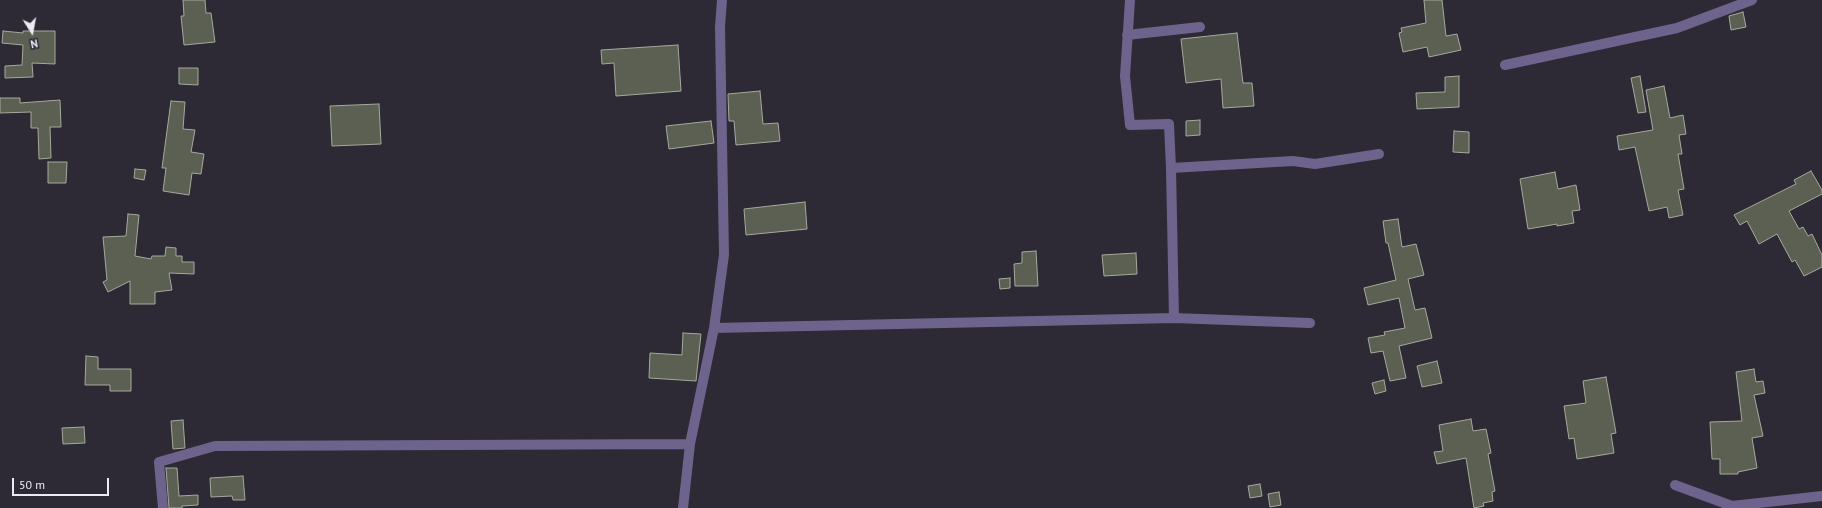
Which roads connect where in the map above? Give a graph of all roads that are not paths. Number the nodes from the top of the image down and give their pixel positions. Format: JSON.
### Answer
{"nodes":[{"id":1,"x":722,"y":0,"type":"edge"},
{"id":2,"x":1130,"y":0,"type":"edge"},
{"id":3,"x":1752,"y":0,"type":"edge"},
{"id":4,"x":1200,"y":28,"type":"dead end"},
{"id":5,"x":1127,"y":35,"type":"junction"},
{"id":6,"x":1505,"y":65,"type":"dead end"},
{"id":7,"x":1380,"y":154,"type":"dead end"},
{"id":8,"x":1171,"y":168,"type":"junction"},
{"id":9,"x":1174,"y":318,"type":"junction"},
{"id":10,"x":1310,"y":324,"type":"dead end"},
{"id":11,"x":714,"y":328,"type":"junction"},
{"id":12,"x":690,"y":444,"type":"junction"},
{"id":13,"x":1675,"y":486,"type":"dead end"},
{"id":14,"x":1822,"y":496,"type":"edge"},
{"id":15,"x":163,"y":508,"type":"edge"},
{"id":16,"x":683,"y":508,"type":"edge"}],
"edges":[{"from":1,"to":11,"type":"street"},
{"from":2,"to":5,"type":"street"},
{"from":3,"to":6,"type":"street"},
{"from":4,"to":5,"type":"street"},
{"from":5,"to":8,"type":"street"},
{"from":7,"to":8,"type":"street"},
{"from":8,"to":9,"type":"street"},
{"from":9,"to":10,"type":"street"},
{"from":9,"to":11,"type":"street"},
{"from":11,"to":12,"type":"street"},
{"from":12,"to":15,"type":"street"},
{"from":12,"to":16,"type":"street"},
{"from":13,"to":14,"type":"street"}]}
